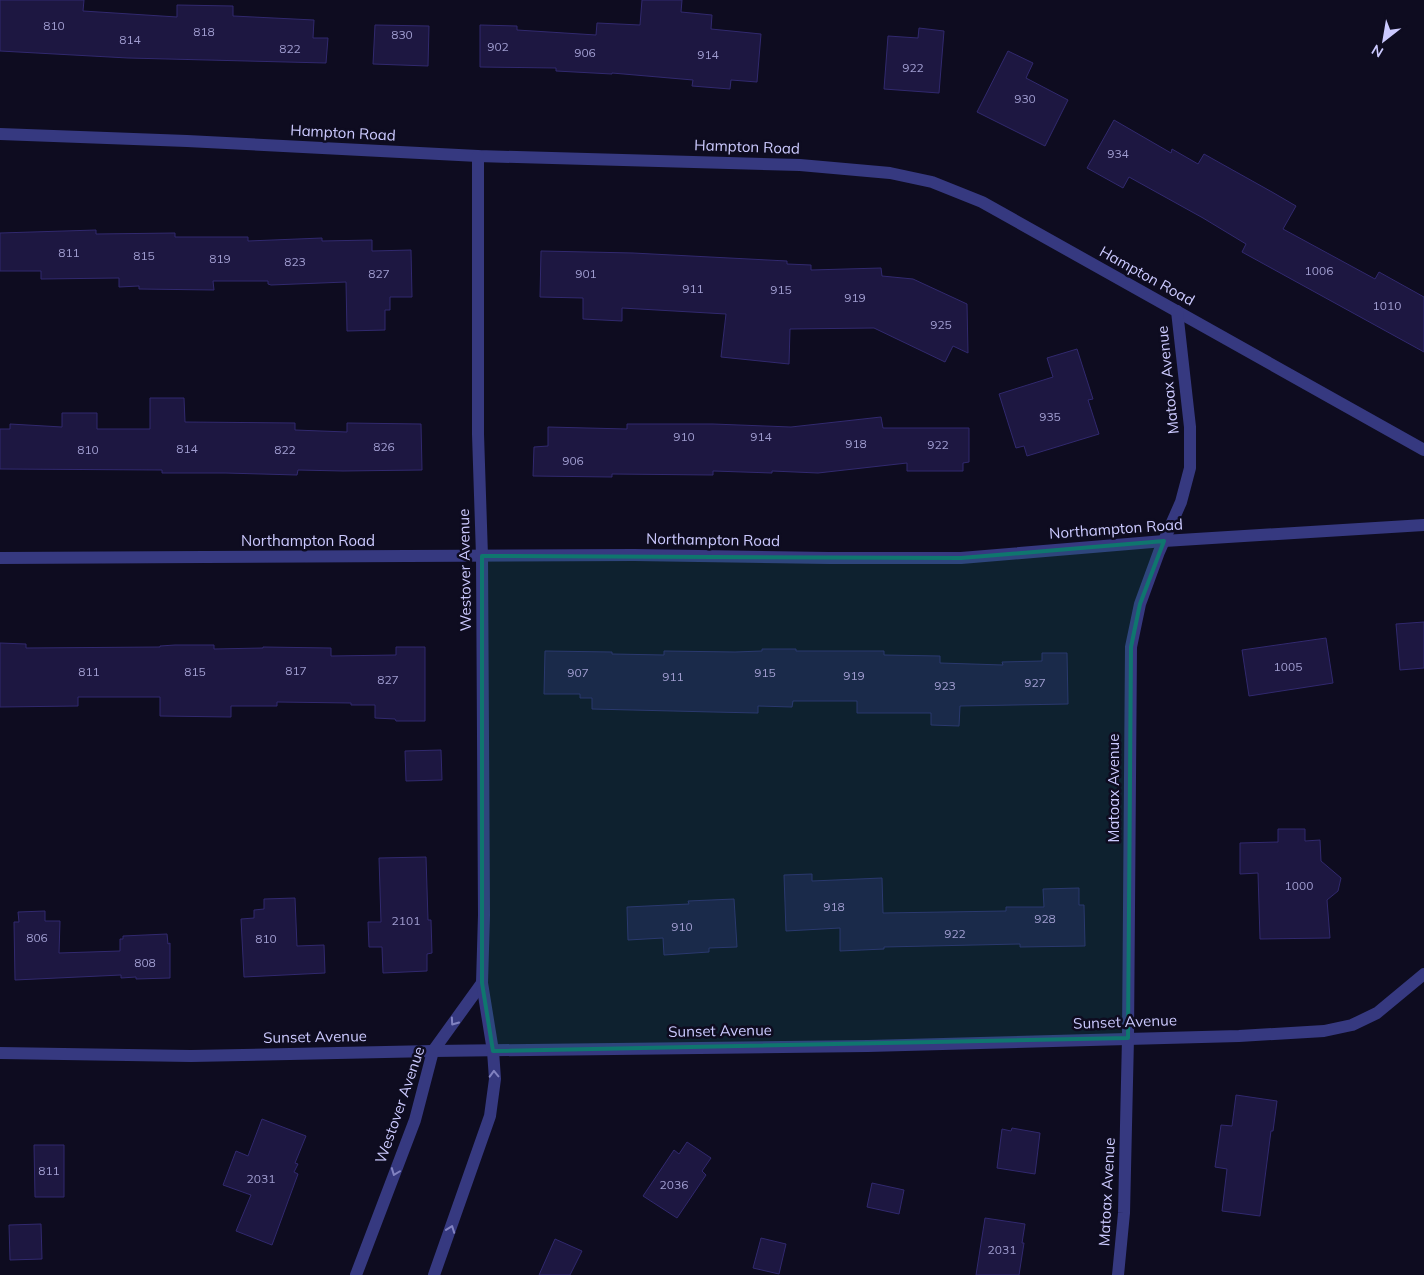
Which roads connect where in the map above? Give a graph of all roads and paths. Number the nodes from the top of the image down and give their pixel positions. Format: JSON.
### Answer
{"nodes":[{"id":1,"x":0,"y":134,"type":"edge"},
{"id":2,"x":478,"y":156,"type":"junction"},
{"id":3,"x":1177,"y":311,"type":"junction"},
{"id":4,"x":1424,"y":450,"type":"edge"},
{"id":5,"x":1424,"y":525,"type":"edge"},
{"id":6,"x":1164,"y":541,"type":"junction"},
{"id":7,"x":482,"y":556,"type":"junction"},
{"id":8,"x":0,"y":558,"type":"edge"},
{"id":9,"x":1424,"y":974,"type":"edge"},
{"id":10,"x":482,"y":982,"type":"junction"},
{"id":11,"x":1128,"y":1038,"type":"junction"},
{"id":12,"x":433,"y":1051,"type":"junction"},
{"id":13,"x":493,"y":1051,"type":"junction"},
{"id":14,"x":0,"y":1053,"type":"edge"},
{"id":15,"x":356,"y":1275,"type":"edge"},
{"id":16,"x":434,"y":1275,"type":"edge"},
{"id":17,"x":1118,"y":1275,"type":"edge"}],
"edges":[{"from":1,"to":2,"type":"street","name":"Hampton Road"},
{"from":2,"to":3,"type":"street","name":"Hampton Road"},
{"from":2,"to":7,"type":"street","name":"Westover Avenue"},
{"from":3,"to":4,"type":"street","name":"Hampton Road"},
{"from":3,"to":6,"type":"street","name":"Matoax Avenue"},
{"from":5,"to":6,"type":"street","name":"Northampton Road"},
{"from":6,"to":7,"type":"street","name":"Northampton Road"},
{"from":6,"to":11,"type":"street","name":"Matoax Avenue"},
{"from":7,"to":8,"type":"street","name":"Northampton Road"},
{"from":7,"to":10,"type":"street","name":"Westover Avenue"},
{"from":9,"to":11,"type":"street","name":"Sunset Avenue"},
{"from":10,"to":12,"type":"street","name":"Westover Avenue","one_way":true},
{"from":10,"to":13,"type":"street","name":"Westover Avenue"},
{"from":11,"to":13,"type":"street","name":"Sunset Avenue"},
{"from":11,"to":17,"type":"street","name":"Matoax Avenue"},
{"from":12,"to":13,"type":"street","name":"Sunset Avenue"},
{"from":12,"to":14,"type":"street","name":"Sunset Avenue"},
{"from":12,"to":15,"type":"street","name":"Westover Avenue","one_way":true},
{"from":16,"to":13,"type":"street","name":"Westover Avenue","one_way":true}]}
